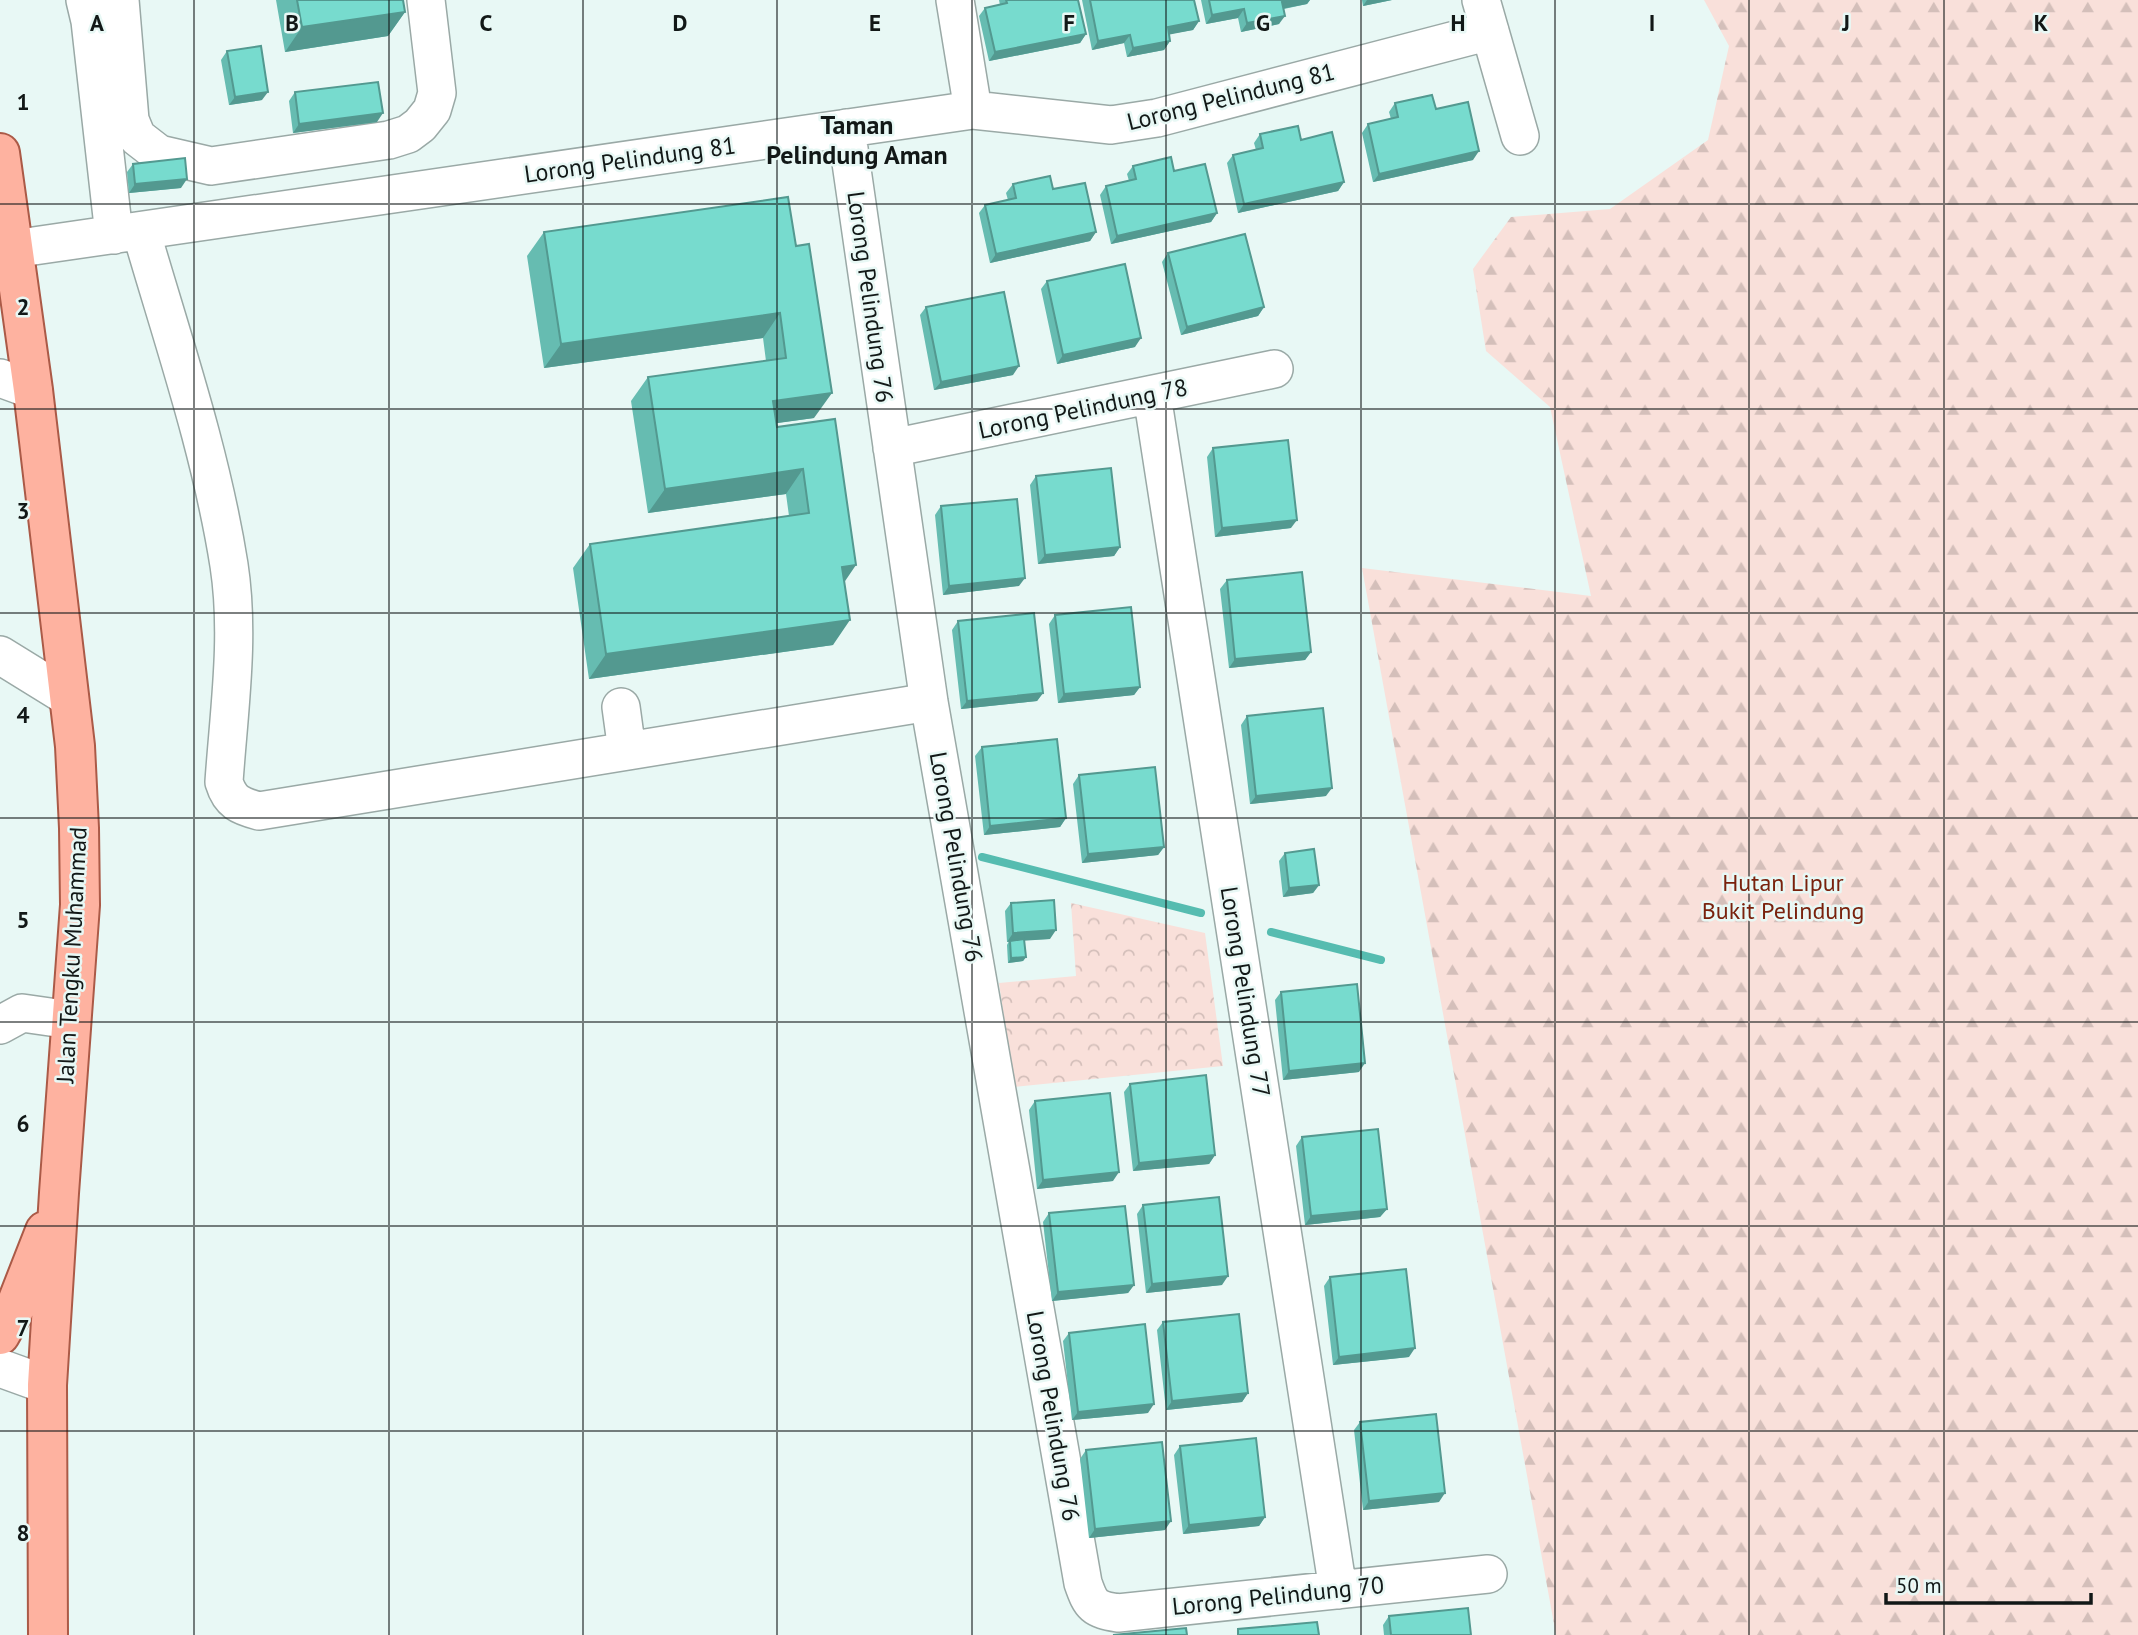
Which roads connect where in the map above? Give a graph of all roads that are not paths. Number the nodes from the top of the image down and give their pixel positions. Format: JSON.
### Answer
{"nodes":[{"id":1,"x":85,"y":0,"type":"edge"},
{"id":2,"x":120,"y":0,"type":"edge"},
{"id":3,"x":426,"y":0,"type":"edge"},
{"id":4,"x":955,"y":0,"type":"edge"},
{"id":5,"x":1486,"y":16,"type":"edge"},
{"id":6,"x":973,"y":110,"type":"junction"},
{"id":7,"x":846,"y":128,"type":"junction"},
{"id":8,"x":1520,"y":135,"type":"dead end"},
{"id":9,"x":0,"y":153,"type":"edge"},
{"id":10,"x":211,"y":166,"type":"junction"},
{"id":11,"x":215,"y":220,"type":"junction"},
{"id":12,"x":128,"y":233,"type":"junction"},
{"id":13,"x":13,"y":249,"type":"junction"},
{"id":14,"x":1274,"y":369,"type":"dead end"},
{"id":15,"x":16,"y":384,"type":"edge"},
{"id":16,"x":1152,"y":395,"type":"junction"},
{"id":17,"x":892,"y":448,"type":"junction"},
{"id":18,"x":0,"y":654,"type":"edge"},
{"id":19,"x":68,"y":697,"type":"junction"},
{"id":20,"x":929,"y":702,"type":"junction"},
{"id":21,"x":621,"y":708,"type":"dead end"},
{"id":22,"x":628,"y":751,"type":"junction"},
{"id":23,"x":71,"y":1020,"type":"junction"},
{"id":24,"x":0,"y":1025,"type":"edge"},
{"id":25,"x":59,"y":1193,"type":"junction"},
{"id":26,"x":0,"y":1335,"type":"edge"},
{"id":27,"x":0,"y":1368,"type":"edge"},
{"id":28,"x":47,"y":1385,"type":"junction"},
{"id":29,"x":1488,"y":1573,"type":"dead end"},
{"id":30,"x":1083,"y":1583,"type":"joint"},
{"id":31,"x":1338,"y":1590,"type":"junction"},
{"id":32,"x":48,"y":1635,"type":"edge"}],
"edges":[{"from":1,"to":12,"type":"street"},
{"from":2,"to":10,"type":"street"},
{"from":3,"to":10,"type":"street"},
{"from":4,"to":6,"type":"street"},
{"from":5,"to":6,"type":"street","name":"Lorong Pelindung 81"},
{"from":5,"to":8,"type":"street"},
{"from":6,"to":7,"type":"street","name":"Lorong Pelindung 81"},
{"from":7,"to":11,"type":"street","name":"Lorong Pelindung 81"},
{"from":7,"to":17,"type":"street","name":"Lorong Pelindung 76"},
{"from":9,"to":13,"type":"main road","name":"Jalan Tengku Muhammad"},
{"from":10,"to":11,"type":"street"},
{"from":11,"to":12,"type":"street","name":"Lorong Pelindung 81"},
{"from":12,"to":13,"type":"street","name":"Lorong Pelindung 81"},
{"from":12,"to":22,"type":"street"},
{"from":13,"to":15,"type":"main road","name":"Jalan Tengku Muhammad"},
{"from":14,"to":16,"type":"street","name":"Lorong Pelindung 78"},
{"from":15,"to":19,"type":"main road","name":"Jalan Tengku Muhammad"},
{"from":16,"to":17,"type":"street","name":"Lorong Pelindung 78"},
{"from":16,"to":31,"type":"street","name":"Lorong Pelindung 77"},
{"from":17,"to":20,"type":"street","name":"Lorong Pelindung 76"},
{"from":18,"to":19,"type":"street"},
{"from":19,"to":23,"type":"main road","name":"Jalan Tengku Muhammad"},
{"from":20,"to":22,"type":"street"},
{"from":20,"to":30,"type":"street","name":"Lorong Pelindung 76"},
{"from":21,"to":22,"type":"street"},
{"from":23,"to":24,"type":"street"},
{"from":23,"to":25,"type":"main road","name":"Jalan Tengku Muhammad"},
{"from":25,"to":26,"type":"main road"},
{"from":25,"to":28,"type":"main road","name":"Jalan Tengku Muhammad"},
{"from":27,"to":28,"type":"street"},
{"from":28,"to":32,"type":"main road","name":"Jalan Tengku Muhammad"},
{"from":29,"to":31,"type":"street","name":"Lorong Pelindung 70"},
{"from":30,"to":31,"type":"street","name":"Lorong Pelindung 70"}]}
